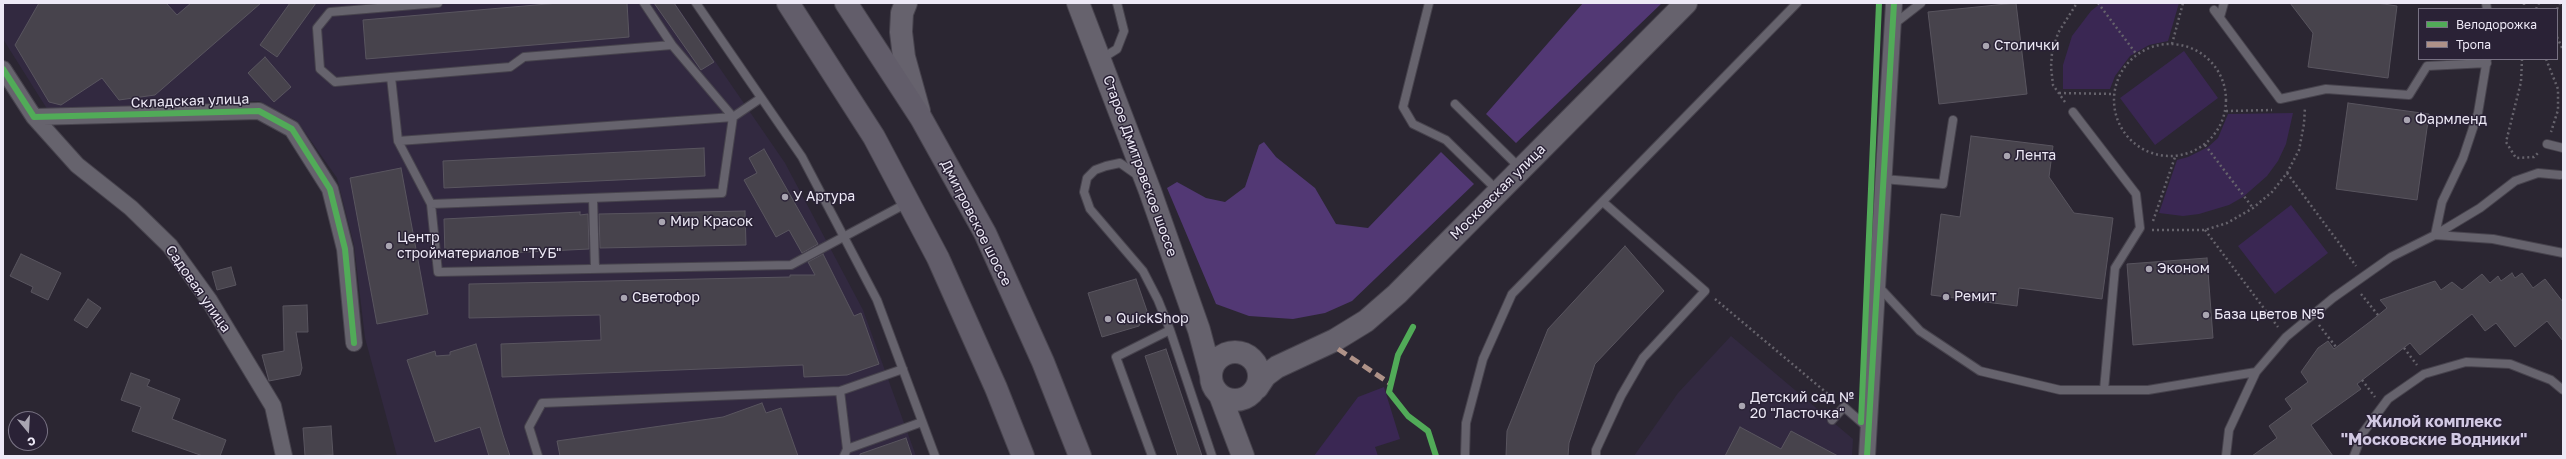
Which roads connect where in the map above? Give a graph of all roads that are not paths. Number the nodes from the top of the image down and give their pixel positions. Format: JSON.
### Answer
{"nodes":[{"id":1,"x":438,"y":3,"type":"edge"},
{"id":2,"x":644,"y":3,"type":"edge"},
{"id":3,"x":696,"y":3,"type":"edge"},
{"id":4,"x":788,"y":3,"type":"edge"},
{"id":5,"x":846,"y":3,"type":"edge"},
{"id":6,"x":906,"y":3,"type":"edge"},
{"id":7,"x":1078,"y":3,"type":"edge"},
{"id":8,"x":1117,"y":3,"type":"edge"},
{"id":9,"x":1429,"y":3,"type":"edge"},
{"id":10,"x":1686,"y":3,"type":"edge"},
{"id":11,"x":1797,"y":3,"type":"edge"},
{"id":12,"x":1894,"y":3,"type":"edge"},
{"id":13,"x":1921,"y":3,"type":"edge"},
{"id":14,"x":2224,"y":3,"type":"edge"},
{"id":15,"x":2214,"y":10,"type":"dead end"},
{"id":16,"x":2220,"y":17,"type":"junction"},
{"id":17,"x":1894,"y":24,"type":"junction"},
{"id":18,"x":672,"y":45,"type":"junction"},
{"id":19,"x":1101,"y":59,"type":"junction"},
{"id":20,"x":2487,"y":61,"type":"edge"},
{"id":21,"x":3,"y":69,"type":"edge"},
{"id":22,"x":391,"y":77,"type":"junction"},
{"id":23,"x":761,"y":98,"type":"junction"},
{"id":24,"x":1455,"y":104,"type":"dead end"},
{"id":25,"x":2073,"y":112,"type":"road end"},
{"id":26,"x":34,"y":117,"type":"junction"},
{"id":27,"x":733,"y":117,"type":"junction"},
{"id":28,"x":921,"y":118,"type":"junction"},
{"id":29,"x":1953,"y":120,"type":"dead end"},
{"id":30,"x":398,"y":141,"type":"junction"},
{"id":31,"x":2547,"y":144,"type":"road end"},
{"id":32,"x":2563,"y":148,"type":"edge"},
{"id":33,"x":1520,"y":168,"type":"junction"},
{"id":34,"x":2562,"y":173,"type":"edge"},
{"id":35,"x":1884,"y":179,"type":"junction"},
{"id":36,"x":1498,"y":191,"type":"junction"},
{"id":37,"x":1150,"y":192,"type":"junction"},
{"id":38,"x":593,"y":199,"type":"junction"},
{"id":39,"x":1603,"y":202,"type":"junction"},
{"id":40,"x":909,"y":203,"type":"junction"},
{"id":41,"x":431,"y":204,"type":"junction"},
{"id":42,"x":2435,"y":235,"type":"junction"},
{"id":43,"x":844,"y":237,"type":"junction"},
{"id":44,"x":2563,"y":253,"type":"edge"},
{"id":45,"x":594,"y":269,"type":"junction"},
{"id":46,"x":1878,"y":286,"type":"junction"},
{"id":47,"x":1170,"y":330,"type":"junction"},
{"id":48,"x":1199,"y":330,"type":"junction"},
{"id":49,"x":354,"y":343,"type":"dead end"},
{"id":50,"x":1238,"y":355,"type":"junction"},
{"id":51,"x":1292,"y":358,"type":"junction"},
{"id":52,"x":903,"y":369,"type":"junction"},
{"id":53,"x":2256,"y":372,"type":"junction"},
{"id":54,"x":1215,"y":385,"type":"junction"},
{"id":55,"x":2104,"y":390,"type":"junction"},
{"id":56,"x":2563,"y":390,"type":"edge"},
{"id":57,"x":840,"y":391,"type":"junction"},
{"id":58,"x":1252,"y":393,"type":"junction"},
{"id":59,"x":1832,"y":420,"type":"dead end"},
{"id":60,"x":922,"y":422,"type":"junction"},
{"id":61,"x":1868,"y":428,"type":"junction"},
{"id":62,"x":1241,"y":450,"type":"edge"},
{"id":63,"x":846,"y":453,"type":"edge"},
{"id":64,"x":284,"y":456,"type":"edge"},
{"id":65,"x":538,"y":456,"type":"edge"},
{"id":66,"x":935,"y":456,"type":"edge"},
{"id":67,"x":1023,"y":456,"type":"edge"},
{"id":68,"x":1080,"y":456,"type":"edge"},
{"id":69,"x":1152,"y":456,"type":"edge"},
{"id":70,"x":1212,"y":456,"type":"edge"},
{"id":71,"x":1465,"y":456,"type":"edge"},
{"id":72,"x":1596,"y":456,"type":"edge"},
{"id":73,"x":1867,"y":456,"type":"edge"},
{"id":74,"x":2226,"y":456,"type":"edge"},
{"id":75,"x":2354,"y":456,"type":"edge"}],
"edges":[{"from":1,"to":22,"type":"lane"},
{"from":2,"to":18,"type":"lane"},
{"from":3,"to":23,"type":"lane"},
{"from":4,"to":40,"type":"highway"},
{"from":5,"to":28,"type":"highway","name":"Дмитровское шоссе"},
{"from":6,"to":28,"type":"main road"},
{"from":7,"to":19,"type":"main road","name":"Старое Дмитровское шоссе"},
{"from":8,"to":19,"type":"lane"},
{"from":9,"to":36,"type":"lane"},
{"from":10,"to":33,"type":"main road","name":"Московская улица"},
{"from":11,"to":39,"type":"lane"},
{"from":12,"to":17,"type":"street"},
{"from":13,"to":17,"type":"lane"},
{"from":14,"to":16,"type":"lane"},
{"from":15,"to":16,"type":"lane"},
{"from":16,"to":20,"type":"lane"},
{"from":17,"to":35,"type":"street"},
{"from":18,"to":22,"type":"lane"},
{"from":18,"to":27,"type":"lane"},
{"from":19,"to":37,"type":"main road","name":"Старое Дмитровское шоссе"},
{"from":20,"to":42,"type":"lane"},
{"from":21,"to":26,"type":"street"},
{"from":22,"to":30,"type":"lane"},
{"from":23,"to":27,"type":"lane"},
{"from":23,"to":43,"type":"lane"},
{"from":24,"to":33,"type":"lane"},
{"from":25,"to":55,"type":"lane"},
{"from":26,"to":49,"type":"street","name":"Складская улица"},
{"from":26,"to":64,"type":"street","name":"Садовая улица"},
{"from":27,"to":30,"type":"lane"},
{"from":27,"to":38,"type":"lane"},
{"from":28,"to":68,"type":"highway","name":"Дмитровское шоссе"},
{"from":29,"to":35,"type":"lane"},
{"from":30,"to":41,"type":"lane"},
{"from":31,"to":32,"type":"lane"},
{"from":33,"to":36,"type":"main road","name":"Московская улица"},
{"from":34,"to":42,"type":"lane"},
{"from":35,"to":46,"type":"street"},
{"from":36,"to":51,"type":"main road","name":"Московская улица"},
{"from":37,"to":47,"type":"lane"},
{"from":37,"to":48,"type":"main road","name":"Старое Дмитровское шоссе"},
{"from":38,"to":41,"type":"lane"},
{"from":38,"to":45,"type":"lane"},
{"from":39,"to":71,"type":"lane"},
{"from":39,"to":72,"type":"lane"},
{"from":40,"to":43,"type":"lane"},
{"from":40,"to":67,"type":"highway"},
{"from":41,"to":45,"type":"lane"},
{"from":42,"to":44,"type":"lane"},
{"from":42,"to":53,"type":"lane"},
{"from":43,"to":45,"type":"lane"},
{"from":43,"to":52,"type":"lane"},
{"from":46,"to":55,"type":"lane"},
{"from":46,"to":61,"type":"street"},
{"from":47,"to":69,"type":"lane"},
{"from":47,"to":70,"type":"lane"},
{"from":48,"to":50,"type":"main road","name":"Старое Дмитровское шоссе"},
{"from":48,"to":54,"type":"main road","name":"Старое Дмитровское шоссе"},
{"from":50,"to":51,"type":"main road","name":"Московская улица"},
{"from":50,"to":54,"type":"main road"},
{"from":50,"to":58,"type":"main road","name":"Старое Дмитровское шоссе"},
{"from":51,"to":58,"type":"main road","name":"Московская улица"},
{"from":52,"to":57,"type":"lane"},
{"from":52,"to":60,"type":"lane"},
{"from":53,"to":55,"type":"lane"},
{"from":53,"to":74,"type":"lane"},
{"from":54,"to":58,"type":"main road"},
{"from":54,"to":62,"type":"main road","name":"Старое Дмитровское шоссе"},
{"from":56,"to":75,"type":"lane"},
{"from":57,"to":63,"type":"lane"},
{"from":57,"to":65,"type":"lane"},
{"from":58,"to":62,"type":"main road","name":"Старое Дмитровское шоссе"},
{"from":59,"to":61,"type":"lane"},
{"from":60,"to":63,"type":"lane"},
{"from":60,"to":66,"type":"lane"},
{"from":61,"to":73,"type":"street"}]}
